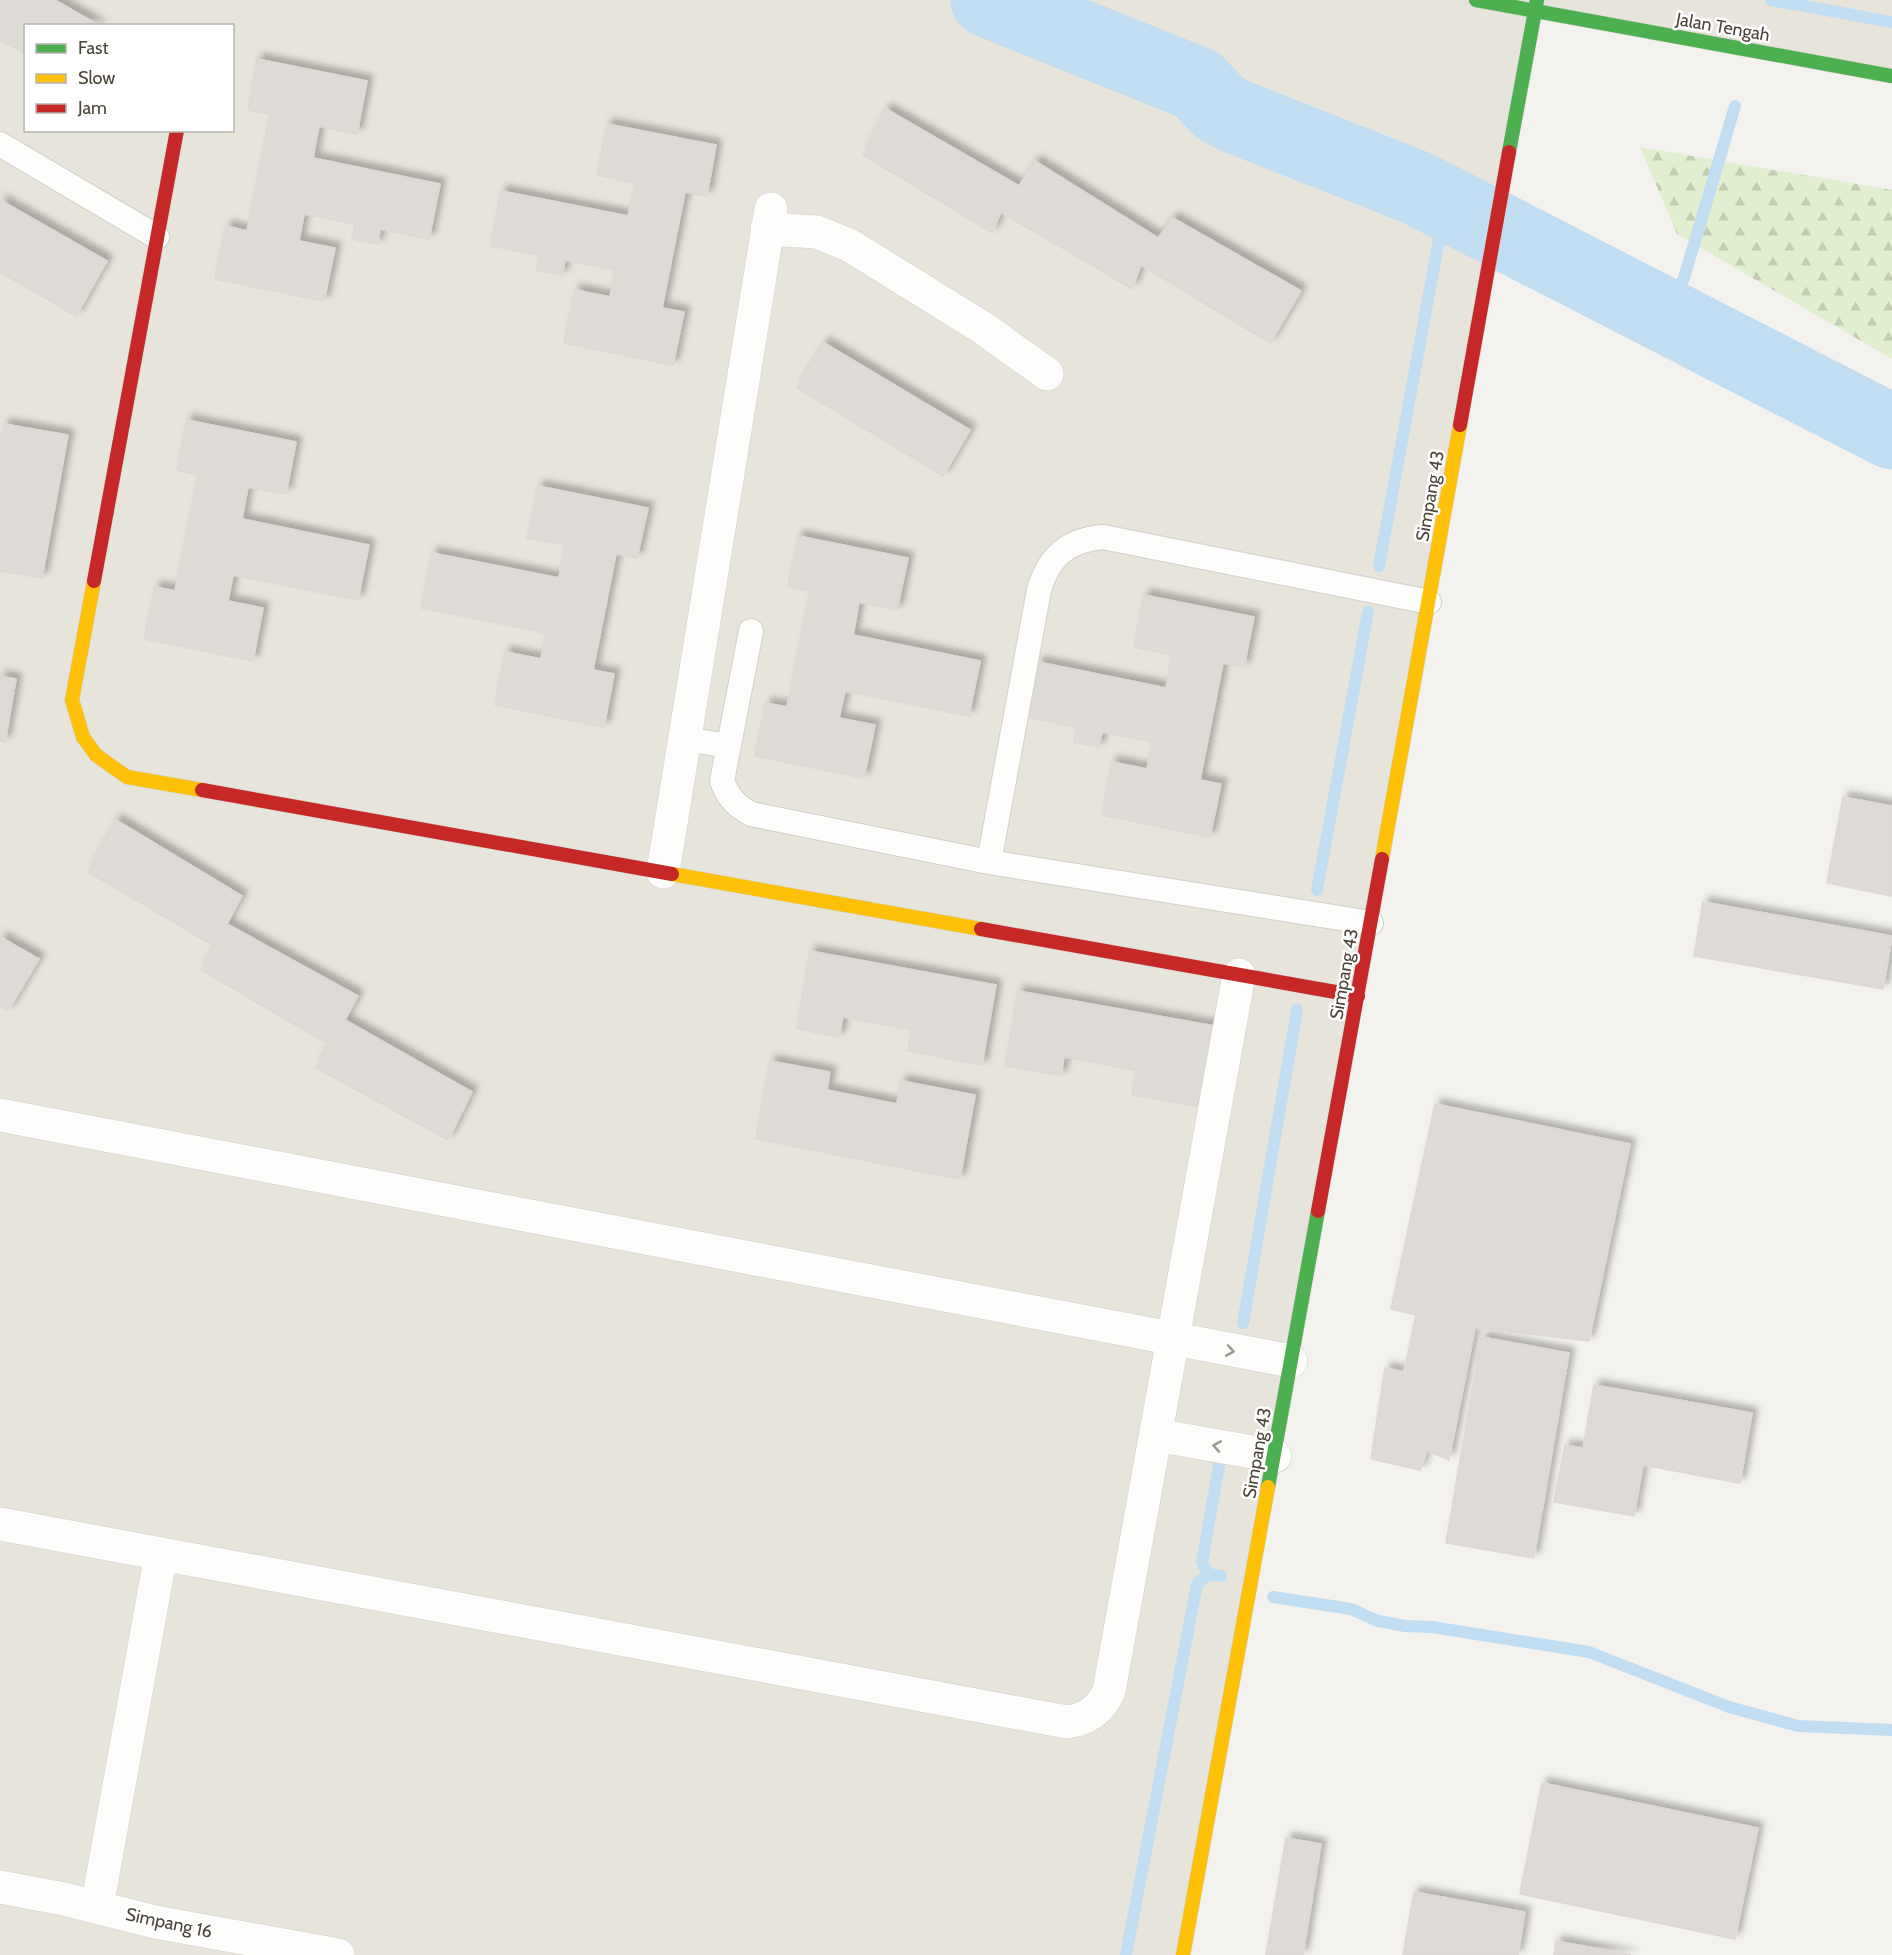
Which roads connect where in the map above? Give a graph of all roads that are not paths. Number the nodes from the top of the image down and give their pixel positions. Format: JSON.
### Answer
{"nodes":[{"id":1,"x":1476,"y":0,"type":"edge"},
{"id":2,"x":1537,"y":5,"type":"edge"},
{"id":3,"x":1892,"y":76,"type":"edge"},
{"id":4,"x":177,"y":132,"type":"edge"},
{"id":5,"x":0,"y":144,"type":"edge"},
{"id":6,"x":157,"y":237,"type":"junction"},
{"id":7,"x":1047,"y":374,"type":"dead end"},
{"id":8,"x":1429,"y":602,"type":"junction"},
{"id":9,"x":751,"y":631,"type":"dead end"},
{"id":10,"x":684,"y":739,"type":"junction"},
{"id":11,"x":729,"y":746,"type":"junction"},
{"id":12,"x":989,"y":862,"type":"junction"},
{"id":13,"x":663,"y":872,"type":"junction"},
{"id":14,"x":1371,"y":923,"type":"junction"},
{"id":15,"x":1239,"y":975,"type":"junction"},
{"id":16,"x":1358,"y":996,"type":"junction"},
{"id":17,"x":0,"y":1115,"type":"edge"},
{"id":18,"x":1173,"y":1340,"type":"junction"},
{"id":19,"x":1291,"y":1361,"type":"junction"},
{"id":20,"x":1156,"y":1435,"type":"junction"},
{"id":21,"x":1275,"y":1456,"type":"junction"},
{"id":22,"x":0,"y":1524,"type":"edge"},
{"id":23,"x":161,"y":1554,"type":"junction"},
{"id":24,"x":0,"y":1887,"type":"edge"},
{"id":25,"x":97,"y":1907,"type":"junction"},
{"id":26,"x":338,"y":1955,"type":"edge"},
{"id":27,"x":1183,"y":1955,"type":"edge"}],
"edges":[{"from":1,"to":2,"type":"street","name":"Jalan Tengah"},
{"from":2,"to":3,"type":"street","name":"Jalan Tengah"},
{"from":2,"to":8,"type":"street","name":"Simpang 43"},
{"from":4,"to":6,"type":"street"},
{"from":5,"to":6,"type":"lane"},
{"from":6,"to":13,"type":"street"},
{"from":7,"to":10,"type":"street"},
{"from":8,"to":12,"type":"lane"},
{"from":8,"to":14,"type":"street","name":"Simpang 43"},
{"from":9,"to":11,"type":"lane"},
{"from":10,"to":11,"type":"lane"},
{"from":10,"to":13,"type":"street"},
{"from":11,"to":12,"type":"lane"},
{"from":12,"to":14,"type":"lane"},
{"from":13,"to":15,"type":"street"},
{"from":14,"to":16,"type":"street","name":"Simpang 43"},
{"from":15,"to":16,"type":"street"},
{"from":15,"to":18,"type":"street"},
{"from":16,"to":19,"type":"street","name":"Simpang 43"},
{"from":17,"to":18,"type":"street"},
{"from":18,"to":19,"type":"street","one_way":true},
{"from":18,"to":20,"type":"street"},
{"from":19,"to":21,"type":"street","name":"Simpang 43"},
{"from":21,"to":20,"type":"street","one_way":true},
{"from":20,"to":23,"type":"street"},
{"from":21,"to":27,"type":"street","name":"Simpang 43"},
{"from":22,"to":23,"type":"street"},
{"from":23,"to":25,"type":"street"},
{"from":24,"to":25,"type":"street","name":"Simpang 16"},
{"from":25,"to":26,"type":"street","name":"Simpang 16"}]}
